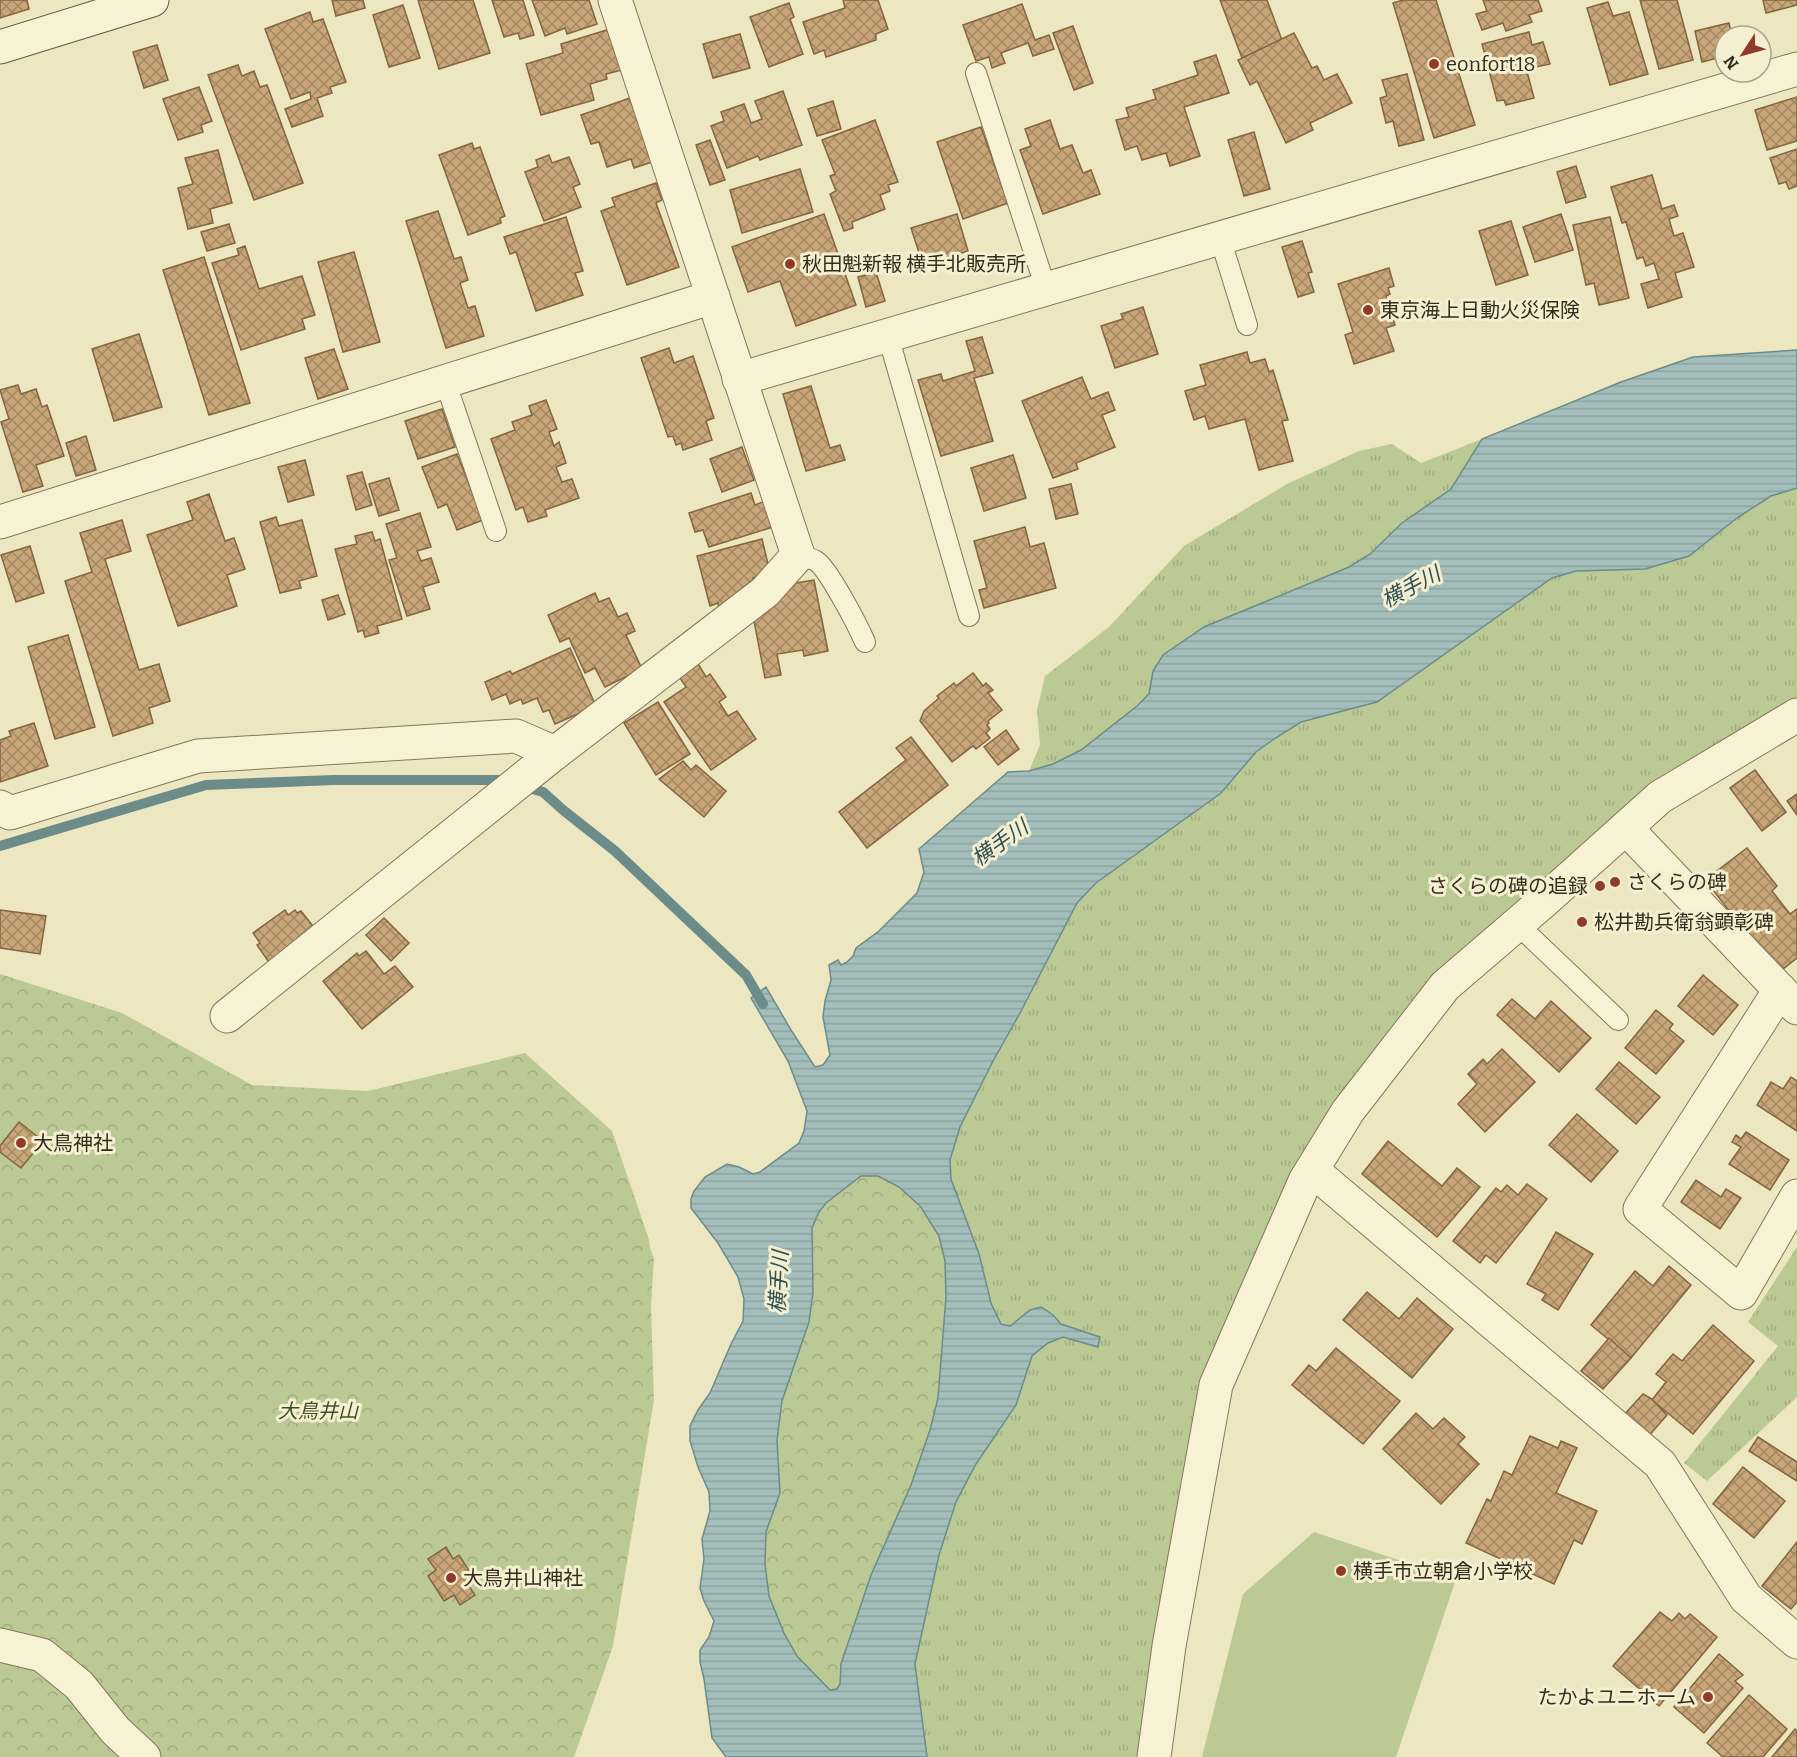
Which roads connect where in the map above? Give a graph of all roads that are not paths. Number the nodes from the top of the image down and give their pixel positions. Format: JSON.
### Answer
{"nodes":[{"id":1,"x":152,"y":0,"type":"edge"},
{"id":2,"x":615,"y":0,"type":"edge"},
{"id":3,"x":0,"y":46,"type":"edge"},
{"id":4,"x":1797,"y":69,"type":"edge"},
{"id":5,"x":976,"y":73,"type":"dead end"},
{"id":6,"x":1220,"y":238,"type":"junction"},
{"id":7,"x":1046,"y":290,"type":"junction"},
{"id":8,"x":713,"y":297,"type":"junction"},
{"id":9,"x":1248,"y":325,"type":"dead end"},
{"id":10,"x":888,"y":336,"type":"junction"},
{"id":11,"x":739,"y":379,"type":"junction"},
{"id":12,"x":445,"y":381,"type":"junction"},
{"id":13,"x":0,"y":522,"type":"edge"},
{"id":14,"x":496,"y":531,"type":"dead end"},
{"id":15,"x":798,"y":555,"type":"junction"},
{"id":16,"x":969,"y":616,"type":"dead end"},
{"id":17,"x":865,"y":642,"type":"dead end"},
{"id":18,"x":1797,"y":715,"type":"edge"},
{"id":19,"x":555,"y":753,"type":"junction"},
{"id":20,"x":0,"y":807,"type":"edge"},
{"id":21,"x":1626,"y":828,"type":"junction"},
{"id":22,"x":1517,"y":924,"type":"junction"},
{"id":23,"x":1788,"y":999,"type":"edge"},
{"id":24,"x":227,"y":1016,"type":"dead end"},
{"id":25,"x":1618,"y":1020,"type":"dead end"},
{"id":26,"x":1312,"y":1170,"type":"junction"},
{"id":27,"x":1797,"y":1196,"type":"edge"},
{"id":28,"x":1797,"y":1641,"type":"edge"},
{"id":29,"x":0,"y":1645,"type":"edge"},
{"id":30,"x":144,"y":1757,"type":"edge"},
{"id":31,"x":1154,"y":1757,"type":"edge"}],
"edges":[{"from":1,"to":3,"type":"street"},
{"from":2,"to":8,"type":"street"},
{"from":4,"to":6,"type":"street"},
{"from":5,"to":7,"type":"lane"},
{"from":6,"to":7,"type":"street"},
{"from":6,"to":9,"type":"lane"},
{"from":7,"to":10,"type":"street"},
{"from":8,"to":11,"type":"street"},
{"from":8,"to":12,"type":"street"},
{"from":10,"to":11,"type":"street"},
{"from":10,"to":16,"type":"lane"},
{"from":11,"to":15,"type":"street"},
{"from":12,"to":13,"type":"street"},
{"from":12,"to":14,"type":"lane"},
{"from":15,"to":17,"type":"lane"},
{"from":15,"to":19,"type":"street"},
{"from":18,"to":21,"type":"street"},
{"from":19,"to":20,"type":"street"},
{"from":19,"to":24,"type":"street"},
{"from":21,"to":22,"type":"street"},
{"from":21,"to":23,"type":"street"},
{"from":22,"to":25,"type":"lane"},
{"from":22,"to":26,"type":"street"},
{"from":23,"to":27,"type":"street"},
{"from":26,"to":28,"type":"street"},
{"from":26,"to":31,"type":"street"},
{"from":29,"to":30,"type":"street"}]}
